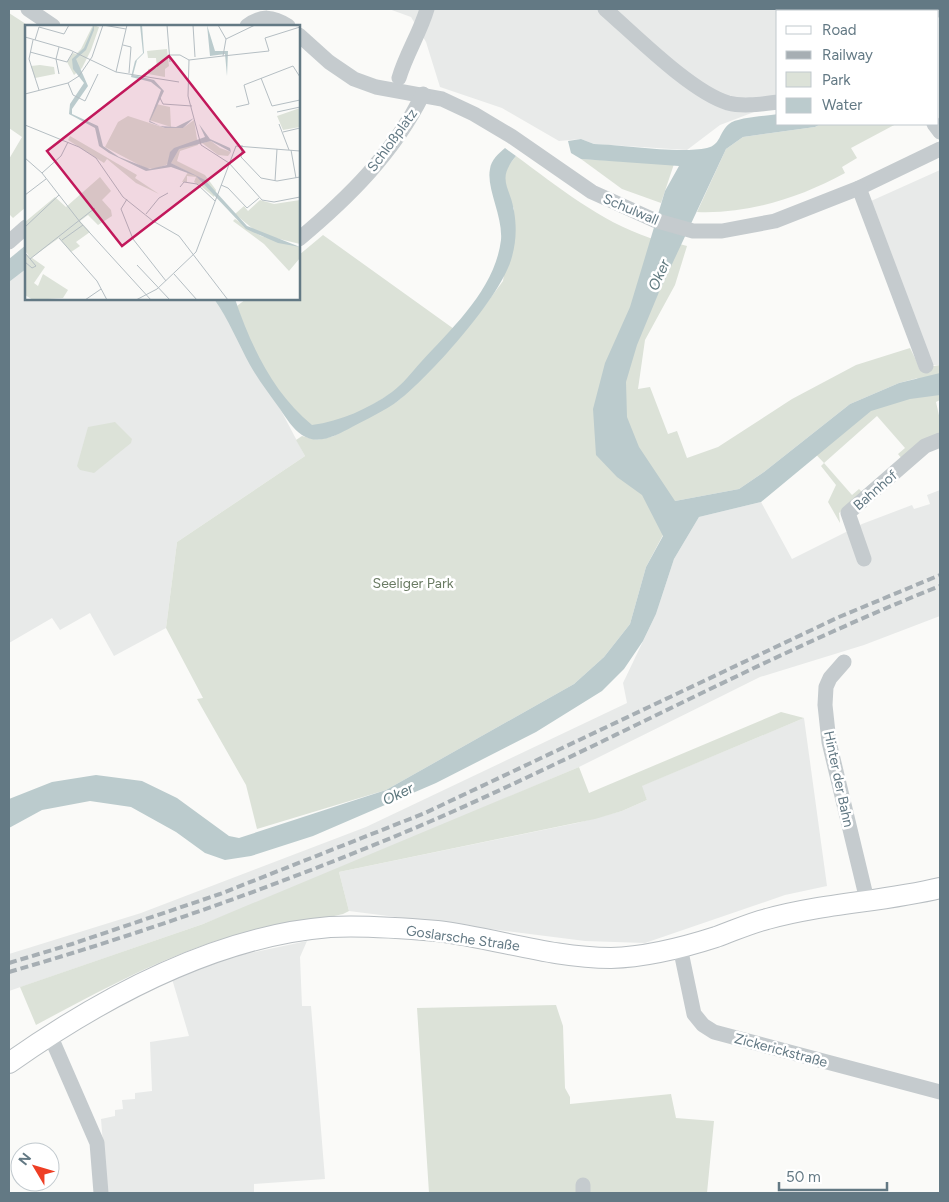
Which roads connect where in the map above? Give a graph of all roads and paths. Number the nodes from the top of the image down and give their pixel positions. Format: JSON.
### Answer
{"nodes":[{"id":1,"x":28,"y":9,"type":"edge"},
{"id":2,"x":427,"y":9,"type":"edge"},
{"id":3,"x":605,"y":9,"type":"edge"},
{"id":4,"x":261,"y":13,"type":"edge"},
{"id":5,"x":49,"y":23,"type":"edge"},
{"id":6,"x":248,"y":25,"type":"edge"},
{"id":7,"x":286,"y":25,"type":"edge"},
{"id":8,"x":300,"y":36,"type":"edge"},
{"id":9,"x":399,"y":78,"type":"dead end"},
{"id":10,"x":423,"y":94,"type":"junction"},
{"id":11,"x":776,"y":102,"type":"edge"},
{"id":12,"x":940,"y":148,"type":"edge"},
{"id":13,"x":859,"y":188,"type":"junction"},
{"id":14,"x":25,"y":228,"type":"edge"},
{"id":15,"x":300,"y":238,"type":"edge"},
{"id":16,"x":9,"y":242,"type":"edge"},
{"id":17,"x":926,"y":366,"type":"dead end"},
{"id":18,"x":940,"y":440,"type":"edge"},
{"id":19,"x":864,"y":559,"type":"dead end"},
{"id":20,"x":844,"y":662,"type":"dead end"},
{"id":21,"x":940,"y":888,"type":"edge"},
{"id":22,"x":867,"y":900,"type":"junction"},
{"id":23,"x":680,"y":947,"type":"junction"},
{"id":24,"x":50,"y":1034,"type":"junction"},
{"id":25,"x":9,"y":1063,"type":"edge"},
{"id":26,"x":940,"y":1092,"type":"edge"},
{"id":27,"x":101,"y":1193,"type":"edge"}],
"edges":[{"from":1,"to":5,"type":"street"},
{"from":2,"to":9,"type":"street"},
{"from":3,"to":11,"type":"street"},
{"from":4,"to":6,"type":"street"},
{"from":4,"to":7,"type":"street"},
{"from":8,"to":10,"type":"street","name":"Schloßplatz"},
{"from":10,"to":13,"type":"street","name":"Schulwall"},
{"from":10,"to":15,"type":"street","name":"Schloßplatz"},
{"from":12,"to":13,"type":"street","name":"Schulwall"},
{"from":13,"to":17,"type":"street"},
{"from":14,"to":16,"type":"street"},
{"from":18,"to":19,"type":"street","name":"Bahnhof"},
{"from":20,"to":22,"type":"street","name":"Hinter der Bahn"},
{"from":21,"to":22,"type":"main road","name":"Goslarsche Straße"},
{"from":22,"to":23,"type":"main road","name":"Goslarsche Straße"},
{"from":23,"to":24,"type":"main road","name":"Goslarsche Straße"},
{"from":23,"to":26,"type":"street","name":"Zickerickstraße"},
{"from":24,"to":25,"type":"main road","name":"Goslarsche Straße"},
{"from":24,"to":27,"type":"street"}]}
